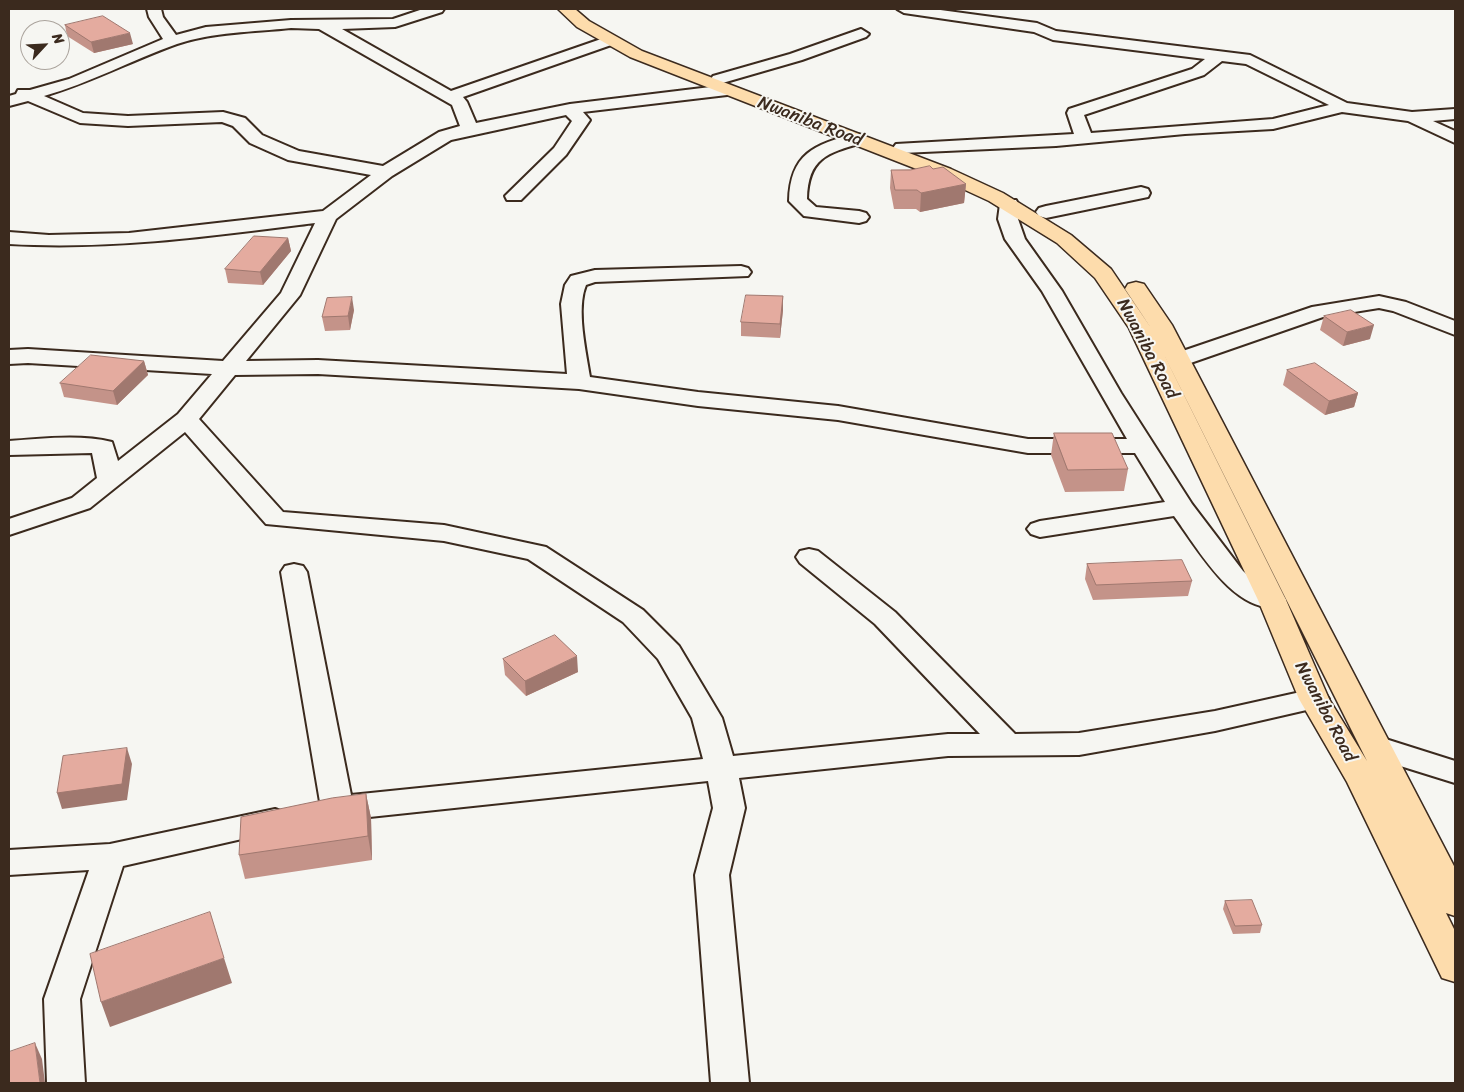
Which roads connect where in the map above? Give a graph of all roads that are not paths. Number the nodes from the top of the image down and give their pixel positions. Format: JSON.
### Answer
{"nodes":[{"id":1,"x":154,"y":9,"type":"edge"},
{"id":2,"x":303,"y":9,"type":"edge"},
{"id":3,"x":437,"y":9,"type":"edge"},
{"id":4,"x":566,"y":9,"type":"edge"},
{"id":5,"x":584,"y":9,"type":"edge"},
{"id":6,"x":904,"y":9,"type":"edge"},
{"id":7,"x":291,"y":24,"type":"junction"},
{"id":8,"x":324,"y":26,"type":"junction"},
{"id":9,"x":861,"y":34,"type":"dead end"},
{"id":10,"x":172,"y":41,"type":"junction"},
{"id":11,"x":609,"y":41,"type":"junction"},
{"id":12,"x":1219,"y":56,"type":"junction"},
{"id":13,"x":9,"y":84,"type":"edge"},
{"id":14,"x":723,"y":85,"type":"junction"},
{"id":15,"x":30,"y":96,"type":"junction"},
{"id":16,"x":451,"y":96,"type":"junction"},
{"id":17,"x":9,"y":102,"type":"edge"},
{"id":18,"x":1342,"y":107,"type":"junction"},
{"id":19,"x":570,"y":109,"type":"junction"},
{"id":20,"x":1455,"y":114,"type":"edge"},
{"id":21,"x":1412,"y":117,"type":"junction"},
{"id":22,"x":470,"y":128,"type":"junction"},
{"id":23,"x":1084,"y":138,"type":"junction"},
{"id":24,"x":1455,"y":138,"type":"edge"},
{"id":25,"x":856,"y":139,"type":"junction"},
{"id":26,"x":902,"y":148,"type":"junction"},
{"id":27,"x":386,"y":172,"type":"junction"},
{"id":28,"x":1141,"y":193,"type":"dead end"},
{"id":29,"x":514,"y":196,"type":"dead end"},
{"id":30,"x":1009,"y":204,"type":"junction"},
{"id":31,"x":1046,"y":212,"type":"junction"},
{"id":32,"x":328,"y":216,"type":"junction"},
{"id":33,"x":859,"y":217,"type":"dead end"},
{"id":34,"x":9,"y":238,"type":"edge"},
{"id":35,"x":741,"y":272,"type":"dead end"},
{"id":36,"x":1455,"y":329,"type":"edge"},
{"id":37,"x":9,"y":357,"type":"edge"},
{"id":38,"x":1179,"y":360,"type":"junction"},
{"id":39,"x":229,"y":368,"type":"junction"},
{"id":40,"x":579,"y":382,"type":"junction"},
{"id":41,"x":186,"y":419,"type":"junction"},
{"id":42,"x":1142,"y":446,"type":"junction"},
{"id":43,"x":9,"y":448,"type":"edge"},
{"id":44,"x":110,"y":479,"type":"junction"},
{"id":45,"x":1181,"y":507,"type":"junction"},
{"id":46,"x":9,"y":527,"type":"edge"},
{"id":47,"x":1040,"y":529,"type":"dead end"},
{"id":48,"x":809,"y":557,"type":"dead end"},
{"id":49,"x":294,"y":572,"type":"dead end"},
{"id":50,"x":1272,"y":600,"type":"junction"},
{"id":51,"x":1314,"y":699,"type":"junction"},
{"id":52,"x":1008,"y":745,"type":"junction"},
{"id":53,"x":1376,"y":746,"type":"junction"},
{"id":54,"x":722,"y":770,"type":"junction"},
{"id":55,"x":1455,"y":772,"type":"edge"},
{"id":56,"x":315,"y":812,"type":"junction"},
{"id":57,"x":110,"y":856,"type":"junction"},
{"id":58,"x":9,"y":862,"type":"edge"},
{"id":59,"x":1455,"y":902,"type":"edge"},
{"id":60,"x":1455,"y":967,"type":"edge"},
{"id":61,"x":66,"y":1083,"type":"edge"},
{"id":62,"x":730,"y":1083,"type":"edge"}],
"edges":[{"from":1,"to":10,"type":"street"},
{"from":2,"to":7,"type":"street"},
{"from":3,"to":8,"type":"street"},
{"from":4,"to":11,"type":"main road","name":"Nwaniba Road"},
{"from":5,"to":14,"type":"main road"},
{"from":6,"to":12,"type":"street"},
{"from":7,"to":8,"type":"street"},
{"from":7,"to":10,"type":"street"},
{"from":8,"to":16,"type":"street"},
{"from":9,"to":14,"type":"street"},
{"from":10,"to":15,"type":"street"},
{"from":11,"to":14,"type":"main road","name":"Nwaniba Road"},
{"from":11,"to":16,"type":"street"},
{"from":12,"to":18,"type":"street"},
{"from":12,"to":23,"type":"street"},
{"from":13,"to":15,"type":"street"},
{"from":14,"to":19,"type":"street"},
{"from":14,"to":25,"type":"main road","name":"Nwaniba Road"},
{"from":14,"to":26,"type":"main road"},
{"from":15,"to":17,"type":"street"},
{"from":15,"to":27,"type":"street"},
{"from":16,"to":22,"type":"street"},
{"from":18,"to":21,"type":"street"},
{"from":18,"to":23,"type":"street"},
{"from":19,"to":22,"type":"street"},
{"from":19,"to":29,"type":"street"},
{"from":20,"to":21,"type":"street"},
{"from":21,"to":24,"type":"street"},
{"from":22,"to":27,"type":"street"},
{"from":23,"to":26,"type":"street"},
{"from":25,"to":30,"type":"main road","name":"Nwaniba Road"},
{"from":25,"to":33,"type":"street"},
{"from":26,"to":31,"type":"main road"},
{"from":27,"to":32,"type":"street"},
{"from":28,"to":31,"type":"street"},
{"from":30,"to":42,"type":"street"},
{"from":30,"to":50,"type":"main road","name":"Nwaniba Road"},
{"from":31,"to":38,"type":"main road"},
{"from":32,"to":34,"type":"street"},
{"from":32,"to":39,"type":"street"},
{"from":35,"to":40,"type":"street"},
{"from":36,"to":38,"type":"street"},
{"from":37,"to":39,"type":"street"},
{"from":38,"to":53,"type":"main road"},
{"from":39,"to":40,"type":"street"},
{"from":39,"to":41,"type":"street"},
{"from":40,"to":42,"type":"street"},
{"from":41,"to":44,"type":"street"},
{"from":41,"to":54,"type":"street"},
{"from":42,"to":45,"type":"street"},
{"from":43,"to":44,"type":"street"},
{"from":44,"to":46,"type":"street"},
{"from":45,"to":47,"type":"street"},
{"from":45,"to":50,"type":"street"},
{"from":48,"to":52,"type":"street"},
{"from":49,"to":56,"type":"street"},
{"from":50,"to":51,"type":"main road","name":"Nwaniba Road"},
{"from":51,"to":52,"type":"street"},
{"from":51,"to":60,"type":"main road","name":"Nwaniba Road"},
{"from":52,"to":54,"type":"street"},
{"from":53,"to":55,"type":"street"},
{"from":53,"to":59,"type":"main road"},
{"from":54,"to":56,"type":"street"},
{"from":54,"to":62,"type":"street"},
{"from":56,"to":57,"type":"street"},
{"from":57,"to":58,"type":"street"},
{"from":57,"to":61,"type":"street"}]}
